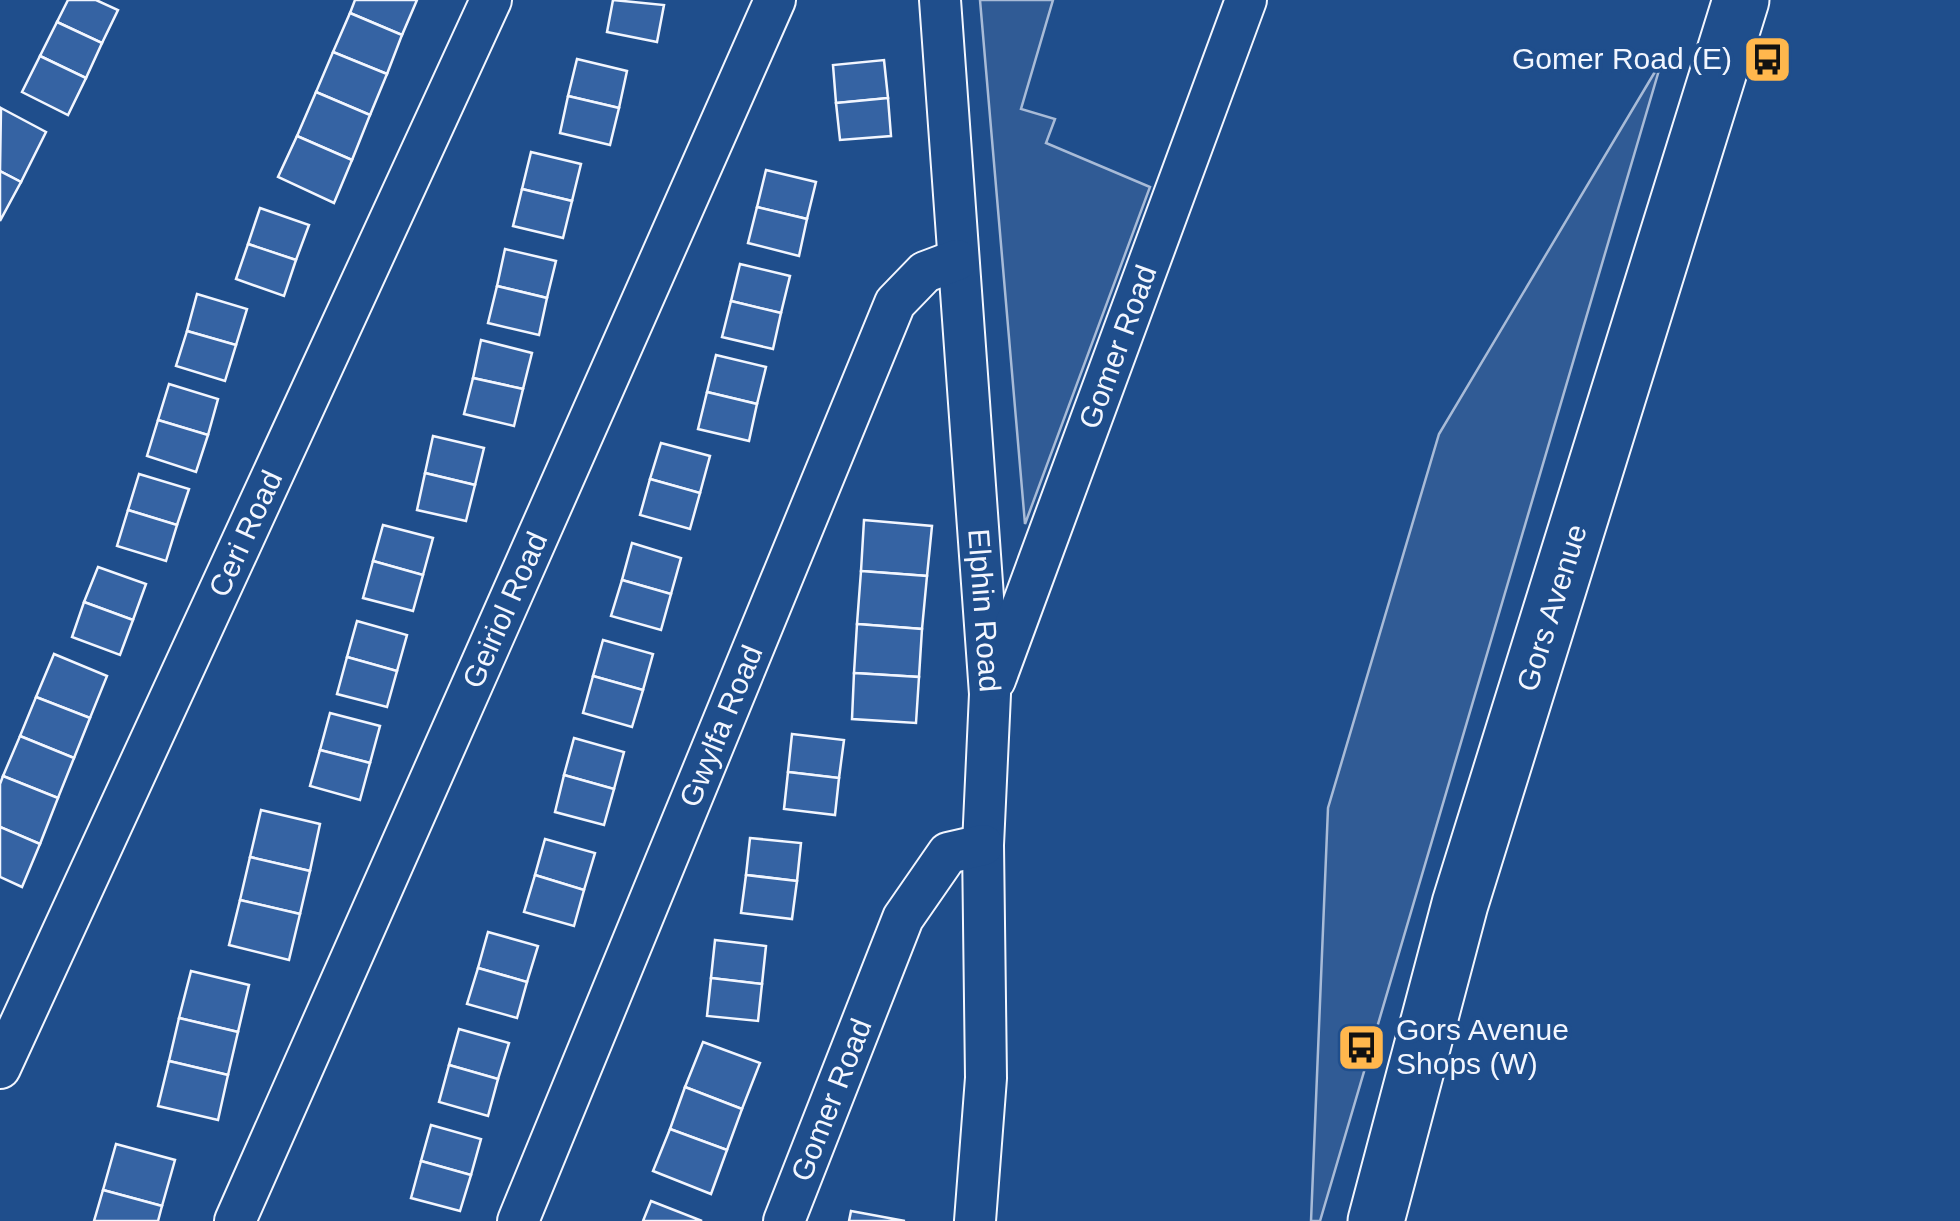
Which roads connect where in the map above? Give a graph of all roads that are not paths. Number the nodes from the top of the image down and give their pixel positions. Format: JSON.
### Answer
{"nodes":[{"id":1,"x":492,"y":0,"type":"edge"},
{"id":2,"x":775,"y":0,"type":"edge"},
{"id":3,"x":940,"y":0,"type":"edge"},
{"id":4,"x":1246,"y":0,"type":"edge"},
{"id":5,"x":1741,"y":0,"type":"edge"},
{"id":6,"x":958,"y":260,"type":"junction"},
{"id":7,"x":990,"y":694,"type":"junction"},
{"id":8,"x":983,"y":845,"type":"junction"},
{"id":9,"x":0,"y":1068,"type":"edge"},
{"id":10,"x":235,"y":1221,"type":"edge"},
{"id":11,"x":518,"y":1221,"type":"edge"},
{"id":12,"x":784,"y":1221,"type":"edge"},
{"id":13,"x":975,"y":1221,"type":"edge"},
{"id":14,"x":1376,"y":1221,"type":"edge"}],
"edges":[{"from":1,"to":9,"type":"street","name":"Ceri Road"},
{"from":2,"to":10,"type":"street","name":"Geiriol Road"},
{"from":3,"to":6,"type":"street","name":"Elphin Road"},
{"from":4,"to":7,"type":"street","name":"Gomer Road"},
{"from":5,"to":14,"type":"street","name":"Gors Avenue"},
{"from":6,"to":7,"type":"street","name":"Elphin Road"},
{"from":6,"to":11,"type":"street","name":"Gwylfa Road"},
{"from":7,"to":8,"type":"street","name":"Elphin Road"},
{"from":8,"to":12,"type":"street","name":"Gomer Road"},
{"from":8,"to":13,"type":"street","name":"Elphin Road"}]}
